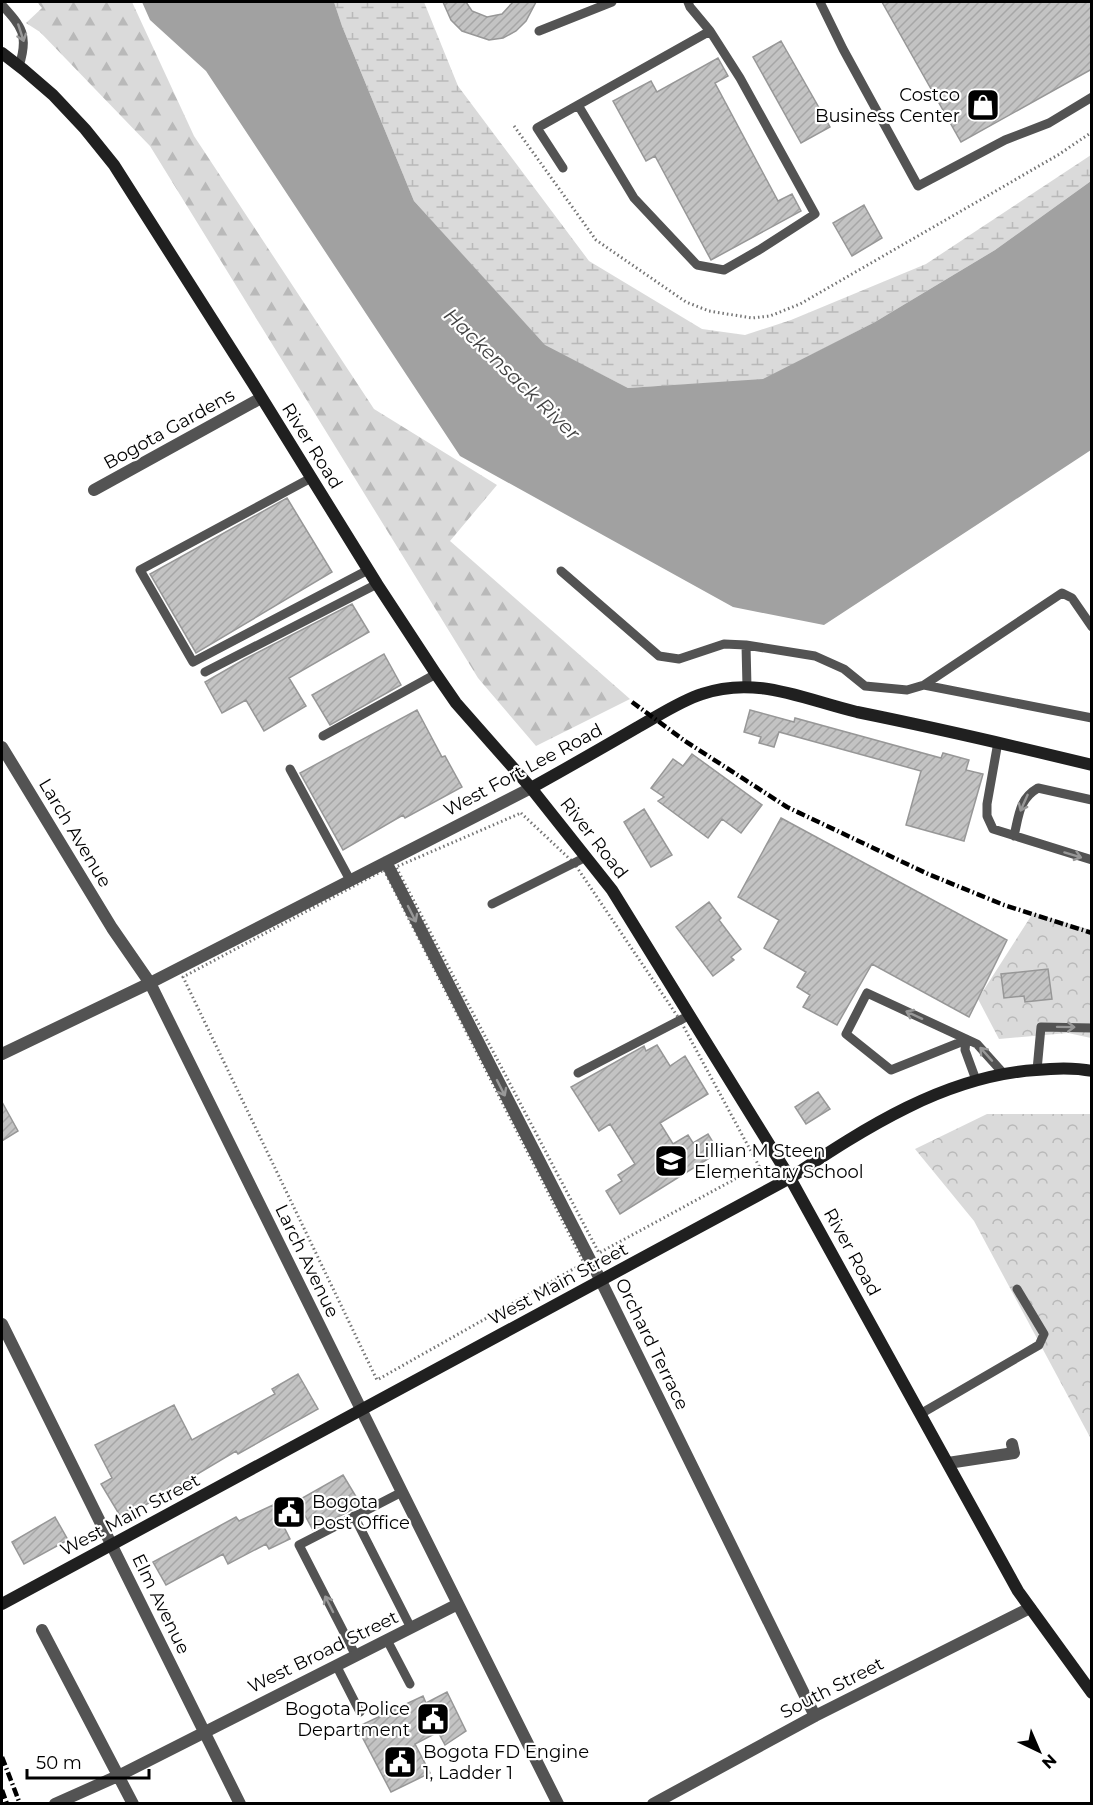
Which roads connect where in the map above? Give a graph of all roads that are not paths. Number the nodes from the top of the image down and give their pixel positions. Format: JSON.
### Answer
{"nodes":[{"id":1,"x":612,"y":2,"type":"edge"},
{"id":2,"x":688,"y":2,"type":"edge"},
{"id":3,"x":820,"y":2,"type":"edge"},
{"id":4,"x":2,"y":5,"type":"edge"},
{"id":5,"x":539,"y":31,"type":"dead end"},
{"id":6,"x":710,"y":31,"type":"junction"},
{"id":7,"x":3,"y":57,"type":"edge"},
{"id":8,"x":19,"y":66,"type":"junction"},
{"id":9,"x":1092,"y":97,"type":"edge"},
{"id":10,"x":578,"y":105,"type":"junction"},
{"id":11,"x":563,"y":168,"type":"dead end"},
{"id":12,"x":261,"y":398,"type":"junction"},
{"id":13,"x":311,"y":478,"type":"junction"},
{"id":14,"x":94,"y":490,"type":"dead end"},
{"id":15,"x":368,"y":570,"type":"junction"},
{"id":16,"x":561,"y":571,"type":"dead end"},
{"id":17,"x":377,"y":584,"type":"junction"},
{"id":18,"x":1092,"y":627,"type":"edge"},
{"id":19,"x":746,"y":645,"type":"junction"},
{"id":20,"x":205,"y":672,"type":"dead end"},
{"id":21,"x":436,"y":674,"type":"junction"},
{"id":22,"x":924,"y":685,"type":"junction"},
{"id":23,"x":747,"y":687,"type":"junction"},
{"id":24,"x":1092,"y":718,"type":"edge"},
{"id":25,"x":323,"y":736,"type":"dead end"},
{"id":26,"x":998,"y":742,"type":"junction"},
{"id":27,"x":2,"y":747,"type":"edge"},
{"id":28,"x":1092,"y":765,"type":"edge"},
{"id":29,"x":290,"y":769,"type":"dead end"},
{"id":30,"x":531,"y":788,"type":"junction"},
{"id":31,"x":1092,"y":800,"type":"edge"},
{"id":32,"x":1014,"y":836,"type":"junction"},
{"id":33,"x":586,"y":857,"type":"junction"},
{"id":34,"x":1092,"y":860,"type":"edge"},
{"id":35,"x":386,"y":862,"type":"junction"},
{"id":36,"x":350,"y":880,"type":"junction"},
{"id":37,"x":492,"y":904,"type":"dead end"},
{"id":38,"x":150,"y":984,"type":"junction"},
{"id":39,"x":685,"y":1017,"type":"junction"},
{"id":40,"x":1092,"y":1028,"type":"edge"},
{"id":41,"x":966,"y":1040,"type":"junction"},
{"id":42,"x":2,"y":1054,"type":"edge"},
{"id":43,"x":1037,"y":1070,"type":"junction"},
{"id":44,"x":1092,"y":1071,"type":"edge"},
{"id":45,"x":578,"y":1073,"type":"dead end"},
{"id":46,"x":1003,"y":1073,"type":"junction"},
{"id":47,"x":976,"y":1080,"type":"junction"},
{"id":48,"x":790,"y":1178,"type":"junction"},
{"id":49,"x":601,"y":1281,"type":"junction"},
{"id":50,"x":1017,"y":1289,"type":"dead end"},
{"id":51,"x":2,"y":1323,"type":"edge"},
{"id":52,"x":362,"y":1411,"type":"junction"},
{"id":53,"x":922,"y":1413,"type":"junction"},
{"id":54,"x":1012,"y":1444,"type":"dead end"},
{"id":55,"x":948,"y":1463,"type":"junction"},
{"id":56,"x":402,"y":1492,"type":"junction"},
{"id":57,"x":354,"y":1516,"type":"junction"},
{"id":58,"x":112,"y":1545,"type":"junction"},
{"id":59,"x":2,"y":1604,"type":"edge"},
{"id":60,"x":458,"y":1604,"type":"junction"},
{"id":61,"x":1030,"y":1608,"type":"junction"},
{"id":62,"x":411,"y":1628,"type":"junction"},
{"id":63,"x":42,"y":1630,"type":"dead end"},
{"id":64,"x":387,"y":1640,"type":"junction"},
{"id":65,"x":356,"y":1656,"type":"junction"},
{"id":66,"x":336,"y":1665,"type":"junction"},
{"id":67,"x":410,"y":1684,"type":"dead end"},
{"id":68,"x":1092,"y":1693,"type":"edge"},
{"id":69,"x":360,"y":1712,"type":"dead end"},
{"id":70,"x":815,"y":1716,"type":"junction"},
{"id":71,"x":204,"y":1731,"type":"junction"},
{"id":72,"x":120,"y":1775,"type":"junction"},
{"id":73,"x":55,"y":1803,"type":"edge"},
{"id":74,"x":133,"y":1803,"type":"edge"},
{"id":75,"x":240,"y":1803,"type":"edge"},
{"id":76,"x":558,"y":1803,"type":"edge"},
{"id":77,"x":653,"y":1803,"type":"edge"}],
"edges":[{"from":1,"to":5,"type":"lane"},
{"from":2,"to":6,"type":"lane"},
{"from":3,"to":9,"type":"lane"},
{"from":4,"to":8,"type":"lane","one_way":true},
{"from":6,"to":10,"type":"lane"},
{"from":6,"to":10,"type":"lane"},
{"from":7,"to":8,"type":"main road","name":"River Road"},
{"from":8,"to":12,"type":"main road","name":"River Road"},
{"from":10,"to":11,"type":"lane"},
{"from":12,"to":13,"type":"main road","name":"River Road"},
{"from":12,"to":14,"type":"street","name":"Bogota Gardens"},
{"from":13,"to":15,"type":"main road","name":"River Road"},
{"from":13,"to":15,"type":"lane"},
{"from":15,"to":17,"type":"main road","name":"River Road"},
{"from":16,"to":19,"type":"lane"},
{"from":17,"to":20,"type":"lane"},
{"from":17,"to":21,"type":"main road","name":"River Road"},
{"from":18,"to":22,"type":"lane"},
{"from":19,"to":22,"type":"lane"},
{"from":19,"to":23,"type":"lane"},
{"from":21,"to":25,"type":"lane"},
{"from":21,"to":30,"type":"main road","name":"River Road"},
{"from":22,"to":24,"type":"lane"},
{"from":23,"to":26,"type":"main road","name":"West Fort Lee Road"},
{"from":23,"to":30,"type":"main road","name":"West Fort Lee Road"},
{"from":26,"to":28,"type":"main road","name":"West Fort Lee Road"},
{"from":26,"to":32,"type":"lane"},
{"from":27,"to":38,"type":"street","name":"Larch Avenue"},
{"from":29,"to":36,"type":"lane"},
{"from":30,"to":33,"type":"main road","name":"River Road"},
{"from":30,"to":35,"type":"street","name":"West Fort Lee Road"},
{"from":31,"to":32,"type":"lane","one_way":true},
{"from":32,"to":34,"type":"lane","one_way":true},
{"from":33,"to":37,"type":"lane"},
{"from":33,"to":39,"type":"main road","name":"River Road"},
{"from":35,"to":36,"type":"street","name":"West Fort Lee Road"},
{"from":35,"to":49,"type":"street","name":"Orchard Terrace","one_way":true},
{"from":36,"to":38,"type":"street","name":"West Fort Lee Road"},
{"from":38,"to":42,"type":"street","name":"West Fort Lee Road"},
{"from":38,"to":52,"type":"street","name":"Larch Avenue"},
{"from":39,"to":45,"type":"lane"},
{"from":39,"to":48,"type":"main road","name":"River Road"},
{"from":43,"to":40,"type":"lane","one_way":true},
{"from":41,"to":41,"type":"lane","one_way":true},
{"from":46,"to":41,"type":"lane","one_way":true},
{"from":41,"to":47,"type":"lane"},
{"from":43,"to":44,"type":"main road","name":"West Main Street"},
{"from":43,"to":46,"type":"main road","name":"West Main Street"},
{"from":46,"to":47,"type":"main road","name":"West Main Street"},
{"from":47,"to":48,"type":"main road","name":"West Main Street"},
{"from":48,"to":49,"type":"main road","name":"West Main Street"},
{"from":48,"to":53,"type":"main road","name":"River Road"},
{"from":49,"to":52,"type":"main road","name":"West Main Street"},
{"from":49,"to":70,"type":"street","name":"Orchard Terrace"},
{"from":50,"to":53,"type":"lane"},
{"from":51,"to":58,"type":"street","name":"Elm Avenue"},
{"from":52,"to":56,"type":"street","name":"Larch Avenue"},
{"from":52,"to":58,"type":"main road","name":"West Main Street"},
{"from":53,"to":55,"type":"main road","name":"River Road"},
{"from":54,"to":55,"type":"street"},
{"from":55,"to":61,"type":"main road","name":"River Road"},
{"from":56,"to":57,"type":"lane"},
{"from":56,"to":60,"type":"street","name":"Larch Avenue"},
{"from":57,"to":62,"type":"lane"},
{"from":65,"to":57,"type":"lane","one_way":true},
{"from":58,"to":59,"type":"main road","name":"West Main Street"},
{"from":58,"to":71,"type":"street","name":"Elm Avenue"},
{"from":60,"to":62,"type":"street","name":"West Broad Street"},
{"from":60,"to":76,"type":"street","name":"Larch Avenue"},
{"from":61,"to":68,"type":"main road","name":"River Road"},
{"from":61,"to":70,"type":"street","name":"South Street"},
{"from":62,"to":64,"type":"street","name":"West Broad Street"},
{"from":63,"to":72,"type":"street"},
{"from":64,"to":65,"type":"street","name":"West Broad Street"},
{"from":64,"to":67,"type":"lane"},
{"from":65,"to":66,"type":"street","name":"West Broad Street"},
{"from":66,"to":69,"type":"lane"},
{"from":66,"to":71,"type":"street","name":"West Broad Street"},
{"from":70,"to":77,"type":"street","name":"South Street"},
{"from":71,"to":72,"type":"street","name":"West Broad Street"},
{"from":71,"to":75,"type":"street","name":"Elm Avenue"},
{"from":72,"to":73,"type":"street","name":"West Broad Street"},
{"from":72,"to":74,"type":"street"}]}
